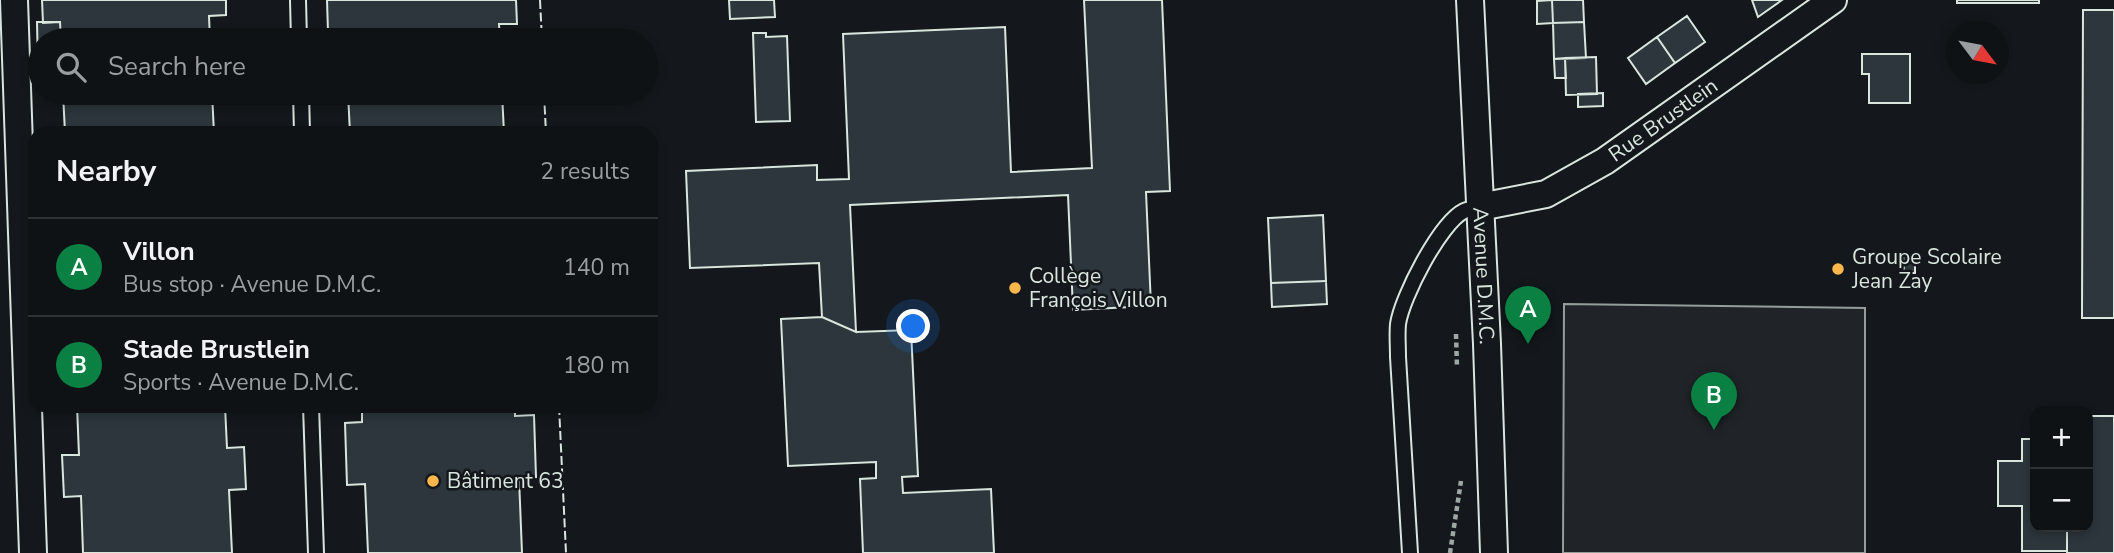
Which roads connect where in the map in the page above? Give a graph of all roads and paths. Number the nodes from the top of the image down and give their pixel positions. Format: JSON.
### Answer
{"nodes":[{"id":1,"x":14,"y":0,"type":"edge"},
{"id":2,"x":298,"y":0,"type":"edge"},
{"id":3,"x":1470,"y":0,"type":"edge"},
{"id":4,"x":1833,"y":0,"type":"edge"},
{"id":5,"x":299,"y":28,"type":"edge"},
{"id":6,"x":301,"y":105,"type":"edge"},
{"id":7,"x":302,"y":126,"type":"edge"},
{"id":8,"x":1480,"y":207,"type":"junction"},
{"id":9,"x":1455,"y":332,"type":"dead end"},
{"id":10,"x":1457,"y":373,"type":"dead end"},
{"id":11,"x":28,"y":407,"type":"edge"},
{"id":12,"x":28,"y":413,"type":"edge"},
{"id":13,"x":311,"y":413,"type":"edge"},
{"id":14,"x":1461,"y":470,"type":"dead end"},
{"id":15,"x":33,"y":553,"type":"edge"},
{"id":16,"x":316,"y":553,"type":"edge"},
{"id":17,"x":1410,"y":553,"type":"edge"},
{"id":18,"x":1450,"y":553,"type":"edge"},
{"id":19,"x":1494,"y":553,"type":"edge"}],
"edges":[{"from":1,"to":11,"type":"street"},
{"from":2,"to":5,"type":"lane"},
{"from":3,"to":8,"type":"street","name":"Avenue D.M.C."},
{"from":4,"to":8,"type":"street","name":"Rue Brustlein"},
{"from":6,"to":7,"type":"lane"},
{"from":8,"to":17,"type":"lane"},
{"from":8,"to":19,"type":"street","name":"Avenue D.M.C."},
{"from":9,"to":10,"type":"path"},
{"from":12,"to":15,"type":"street"},
{"from":13,"to":16,"type":"lane"},
{"from":14,"to":18,"type":"path"}]}
